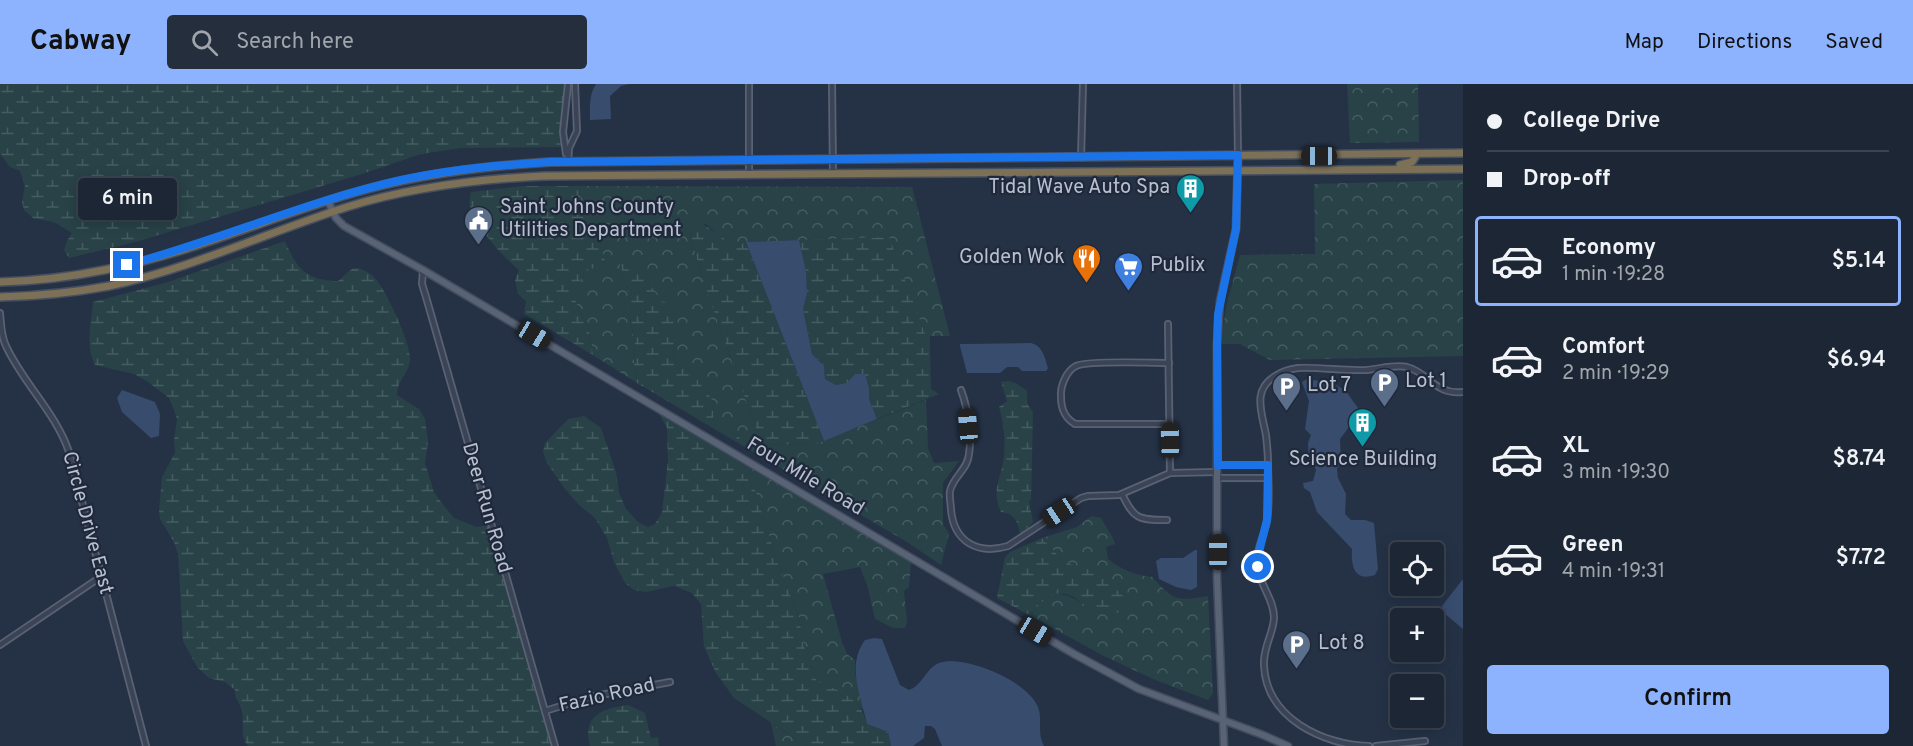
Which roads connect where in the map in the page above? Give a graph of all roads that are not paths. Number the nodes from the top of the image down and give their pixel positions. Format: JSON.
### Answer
{"nodes":[{"id":1,"x":568,"y":84,"type":"edge"},
{"id":2,"x":575,"y":84,"type":"edge"},
{"id":3,"x":748,"y":84,"type":"edge"},
{"id":4,"x":832,"y":84,"type":"edge"},
{"id":5,"x":1083,"y":84,"type":"edge"},
{"id":6,"x":1237,"y":84,"type":"edge"},
{"id":7,"x":564,"y":121,"type":"junction"},
{"id":8,"x":577,"y":124,"type":"junction"},
{"id":9,"x":1463,"y":153,"type":"edge"},
{"id":10,"x":1417,"y":154,"type":"junction"},
{"id":11,"x":1238,"y":155,"type":"junction"},
{"id":12,"x":1081,"y":158,"type":"junction"},
{"id":13,"x":833,"y":160,"type":"junction"},
{"id":14,"x":749,"y":161,"type":"junction"},
{"id":15,"x":568,"y":162,"type":"junction"},
{"id":16,"x":1463,"y":169,"type":"edge"},
{"id":17,"x":1305,"y":170,"type":"junction"},
{"id":18,"x":1239,"y":171,"type":"junction"},
{"id":19,"x":833,"y":174,"type":"junction"},
{"id":20,"x":749,"y":175,"type":"junction"},
{"id":21,"x":493,"y":179,"type":"junction"},
{"id":22,"x":327,"y":201,"type":"junction"},
{"id":23,"x":333,"y":212,"type":"junction"},
{"id":24,"x":423,"y":270,"type":"junction"},
{"id":25,"x":0,"y":282,"type":"edge"},
{"id":26,"x":0,"y":297,"type":"edge"},
{"id":27,"x":0,"y":313,"type":"edge"},
{"id":28,"x":1168,"y":324,"type":"dead end"},
{"id":29,"x":1169,"y":363,"type":"junction"},
{"id":30,"x":961,"y":390,"type":"dead end"},
{"id":31,"x":1463,"y":392,"type":"edge"},
{"id":32,"x":1170,"y":424,"type":"junction"},
{"id":33,"x":1268,"y":465,"type":"junction"},
{"id":34,"x":1218,"y":472,"type":"junction"},
{"id":35,"x":1170,"y":473,"type":"junction"},
{"id":36,"x":1268,"y":478,"type":"junction"},
{"id":37,"x":1122,"y":494,"type":"junction"},
{"id":38,"x":1167,"y":520,"type":"dead end"},
{"id":39,"x":102,"y":576,"type":"junction"},
{"id":40,"x":0,"y":645,"type":"edge"},
{"id":41,"x":670,"y":682,"type":"dead end"},
{"id":42,"x":545,"y":711,"type":"junction"},
{"id":43,"x":1224,"y":720,"type":"junction"},
{"id":44,"x":1425,"y":741,"type":"dead end"},
{"id":45,"x":146,"y":746,"type":"edge"},
{"id":46,"x":555,"y":746,"type":"edge"},
{"id":47,"x":1224,"y":746,"type":"edge"},
{"id":48,"x":1288,"y":746,"type":"edge"},
{"id":49,"x":1369,"y":746,"type":"edge"},
{"id":50,"x":1376,"y":746,"type":"edge"}],
"edges":[{"from":1,"to":7,"type":"street"},
{"from":2,"to":8,"type":"street"},
{"from":3,"to":14,"type":"street"},
{"from":4,"to":13,"type":"street"},
{"from":5,"to":12,"type":"street"},
{"from":6,"to":11,"type":"street"},
{"from":7,"to":8,"type":"street"},
{"from":7,"to":15,"type":"street"},
{"from":8,"to":15,"type":"street"},
{"from":9,"to":10,"type":"highway"},
{"from":10,"to":11,"type":"highway"},
{"from":10,"to":17,"type":"highway"},
{"from":11,"to":12,"type":"highway"},
{"from":11,"to":18,"type":"main road"},
{"from":12,"to":13,"type":"highway"},
{"from":13,"to":14,"type":"highway"},
{"from":13,"to":19,"type":"street"},
{"from":14,"to":15,"type":"highway"},
{"from":14,"to":20,"type":"street"},
{"from":15,"to":21,"type":"highway"},
{"from":15,"to":22,"type":"highway"},
{"from":16,"to":17,"type":"highway"},
{"from":17,"to":18,"type":"highway"},
{"from":18,"to":19,"type":"highway"},
{"from":18,"to":34,"type":"main road"},
{"from":19,"to":20,"type":"highway"},
{"from":20,"to":21,"type":"highway"},
{"from":21,"to":23,"type":"highway"},
{"from":22,"to":23,"type":"main road","name":"Four Mile Road"},
{"from":22,"to":25,"type":"highway"},
{"from":23,"to":24,"type":"main road","name":"Four Mile Road"},
{"from":23,"to":26,"type":"highway"},
{"from":24,"to":42,"type":"street","name":"Deer Run Road"},
{"from":24,"to":43,"type":"main road","name":"Four Mile Road"},
{"from":27,"to":39,"type":"street","name":"Circle Drive East"},
{"from":28,"to":29,"type":"street"},
{"from":29,"to":32,"type":"street"},
{"from":29,"to":32,"type":"street"},
{"from":30,"to":37,"type":"street"},
{"from":31,"to":33,"type":"street"},
{"from":32,"to":35,"type":"street"},
{"from":33,"to":34,"type":"street"},
{"from":33,"to":36,"type":"street"},
{"from":34,"to":35,"type":"street"},
{"from":34,"to":36,"type":"street"},
{"from":34,"to":43,"type":"main road"},
{"from":35,"to":37,"type":"street"},
{"from":36,"to":49,"type":"street"},
{"from":37,"to":38,"type":"street"},
{"from":39,"to":40,"type":"street"},
{"from":39,"to":45,"type":"street","name":"Circle Drive East"},
{"from":41,"to":42,"type":"street","name":"Fazio Road"},
{"from":42,"to":46,"type":"street","name":"Deer Run Road"},
{"from":43,"to":47,"type":"main road"},
{"from":43,"to":48,"type":"main road","name":"Four Mile Road"},
{"from":44,"to":50,"type":"street"}]}
